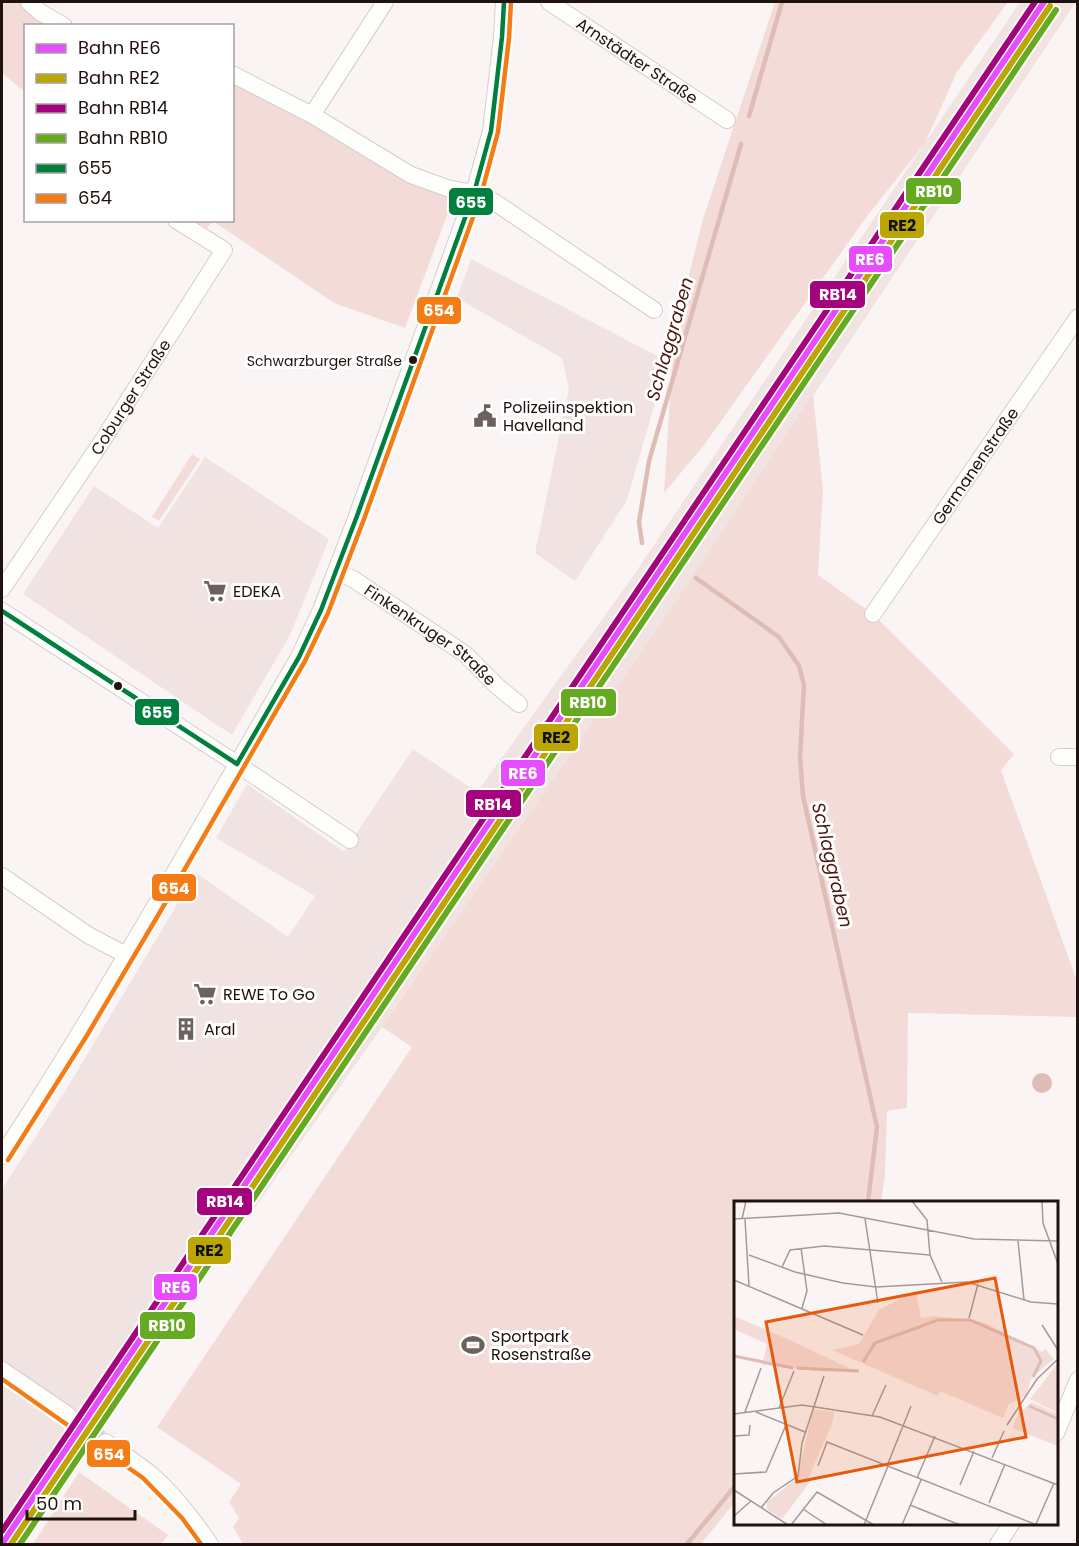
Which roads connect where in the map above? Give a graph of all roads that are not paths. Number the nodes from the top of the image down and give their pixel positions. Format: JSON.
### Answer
{"nodes":[{"id":1,"x":29,"y":2,"type":"edge"},
{"id":2,"x":383,"y":2,"type":"edge"},
{"id":3,"x":504,"y":2,"type":"edge"},
{"id":4,"x":549,"y":2,"type":"edge"},
{"id":5,"x":61,"y":24,"type":"edge"},
{"id":6,"x":234,"y":75,"type":"edge"},
{"id":7,"x":312,"y":116,"type":"junction"},
{"id":8,"x":727,"y":120,"type":"dead end"},
{"id":9,"x":474,"y":193,"type":"junction"},
{"id":10,"x":179,"y":222,"type":"edge"},
{"id":11,"x":654,"y":310,"type":"dead end"},
{"id":12,"x":1077,"y":317,"type":"edge"},
{"id":13,"x":336,"y":572,"type":"junction"},
{"id":14,"x":2,"y":589,"type":"edge"},
{"id":15,"x":2,"y":611,"type":"edge"},
{"id":16,"x":873,"y":614,"type":"dead end"},
{"id":17,"x":519,"y":704,"type":"dead end"},
{"id":18,"x":1059,"y":757,"type":"dead end"},
{"id":19,"x":1077,"y":757,"type":"edge"},
{"id":20,"x":237,"y":764,"type":"junction"},
{"id":21,"x":350,"y":840,"type":"dead end"},
{"id":22,"x":2,"y":876,"type":"edge"},
{"id":23,"x":126,"y":955,"type":"junction"},
{"id":24,"x":2,"y":1156,"type":"edge"},
{"id":25,"x":2,"y":1370,"type":"edge"},
{"id":26,"x":1077,"y":1380,"type":"edge"},
{"id":27,"x":68,"y":1415,"type":"tunnel mouth"},
{"id":28,"x":1058,"y":1427,"type":"edge"},
{"id":29,"x":106,"y":1442,"type":"tunnel mouth"},
{"id":30,"x":1010,"y":1525,"type":"edge"},
{"id":31,"x":210,"y":1545,"type":"edge"},
{"id":32,"x":998,"y":1545,"type":"edge"}],
"edges":[{"from":1,"to":5,"type":"street"},
{"from":2,"to":7,"type":"street"},
{"from":3,"to":9,"type":"street"},
{"from":4,"to":8,"type":"street","name":"Arnstädter Straße"},
{"from":6,"to":7,"type":"street"},
{"from":7,"to":9,"type":"street"},
{"from":9,"to":11,"type":"street"},
{"from":9,"to":13,"type":"street"},
{"from":10,"to":14,"type":"street","name":"Coburger Straße"},
{"from":12,"to":16,"type":"street","name":"Germanenstraße"},
{"from":13,"to":17,"type":"street","name":"Finkenkruger Straße"},
{"from":13,"to":20,"type":"street"},
{"from":15,"to":20,"type":"street"},
{"from":18,"to":19,"type":"street"},
{"from":20,"to":21,"type":"street"},
{"from":20,"to":23,"type":"street"},
{"from":22,"to":23,"type":"street"},
{"from":23,"to":24,"type":"street"},
{"from":25,"to":27,"type":"street"},
{"from":26,"to":28,"type":"street"},
{"from":29,"to":31,"type":"street"},
{"from":30,"to":32,"type":"street"}]}
